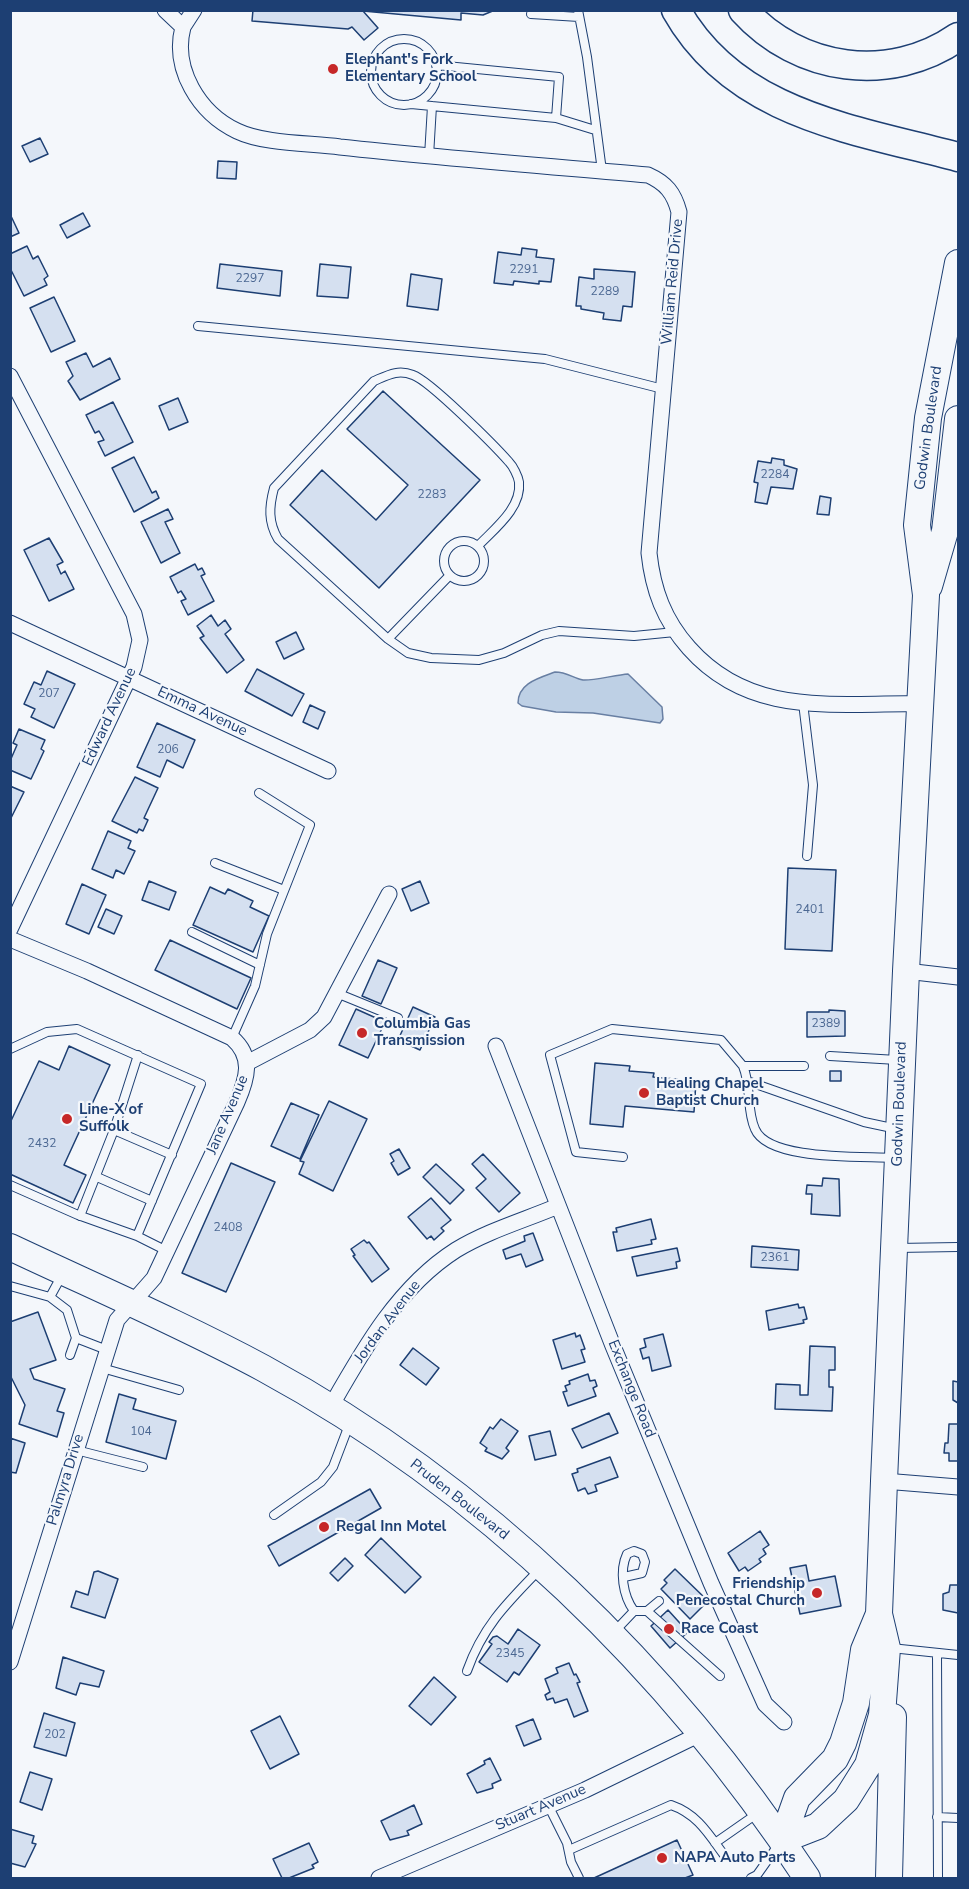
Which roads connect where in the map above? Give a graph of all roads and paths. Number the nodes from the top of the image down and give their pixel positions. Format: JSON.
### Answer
{"nodes":[{"id":1,"x":165,"y":10,"type":"edge"},
{"id":2,"x":194,"y":10,"type":"edge"},
{"id":3,"x":676,"y":10,"type":"edge"},
{"id":4,"x":743,"y":10,"type":"edge"},
{"id":5,"x":531,"y":14,"type":"dead end"},
{"id":6,"x":578,"y":14,"type":"edge"},
{"id":7,"x":183,"y":27,"type":"junction"},
{"id":8,"x":958,"y":36,"type":"edge"},
{"id":9,"x":436,"y":65,"type":"junction"},
{"id":10,"x":411,"y":104,"type":"junction"},
{"id":11,"x":432,"y":106,"type":"junction"},
{"id":12,"x":556,"y":118,"type":"junction"},
{"id":13,"x":595,"y":130,"type":"junction"},
{"id":14,"x":429,"y":156,"type":"junction"},
{"id":15,"x":958,"y":158,"type":"edge"},
{"id":16,"x":602,"y":171,"type":"junction"},
{"id":17,"x":958,"y":263,"type":"edge"},
{"id":18,"x":198,"y":326,"type":"dead end"},
{"id":19,"x":10,"y":376,"type":"edge"},
{"id":20,"x":663,"y":389,"type":"junction"},
{"id":21,"x":958,"y":419,"type":"edge"},
{"id":22,"x":955,"y":462,"type":"edge"},
{"id":23,"x":478,"y":546,"type":"junction"},
{"id":24,"x":450,"y":575,"type":"junction"},
{"id":25,"x":926,"y":595,"type":"junction"},
{"id":26,"x":10,"y":623,"type":"edge"},
{"id":27,"x":675,"y":632,"type":"junction"},
{"id":28,"x":388,"y":639,"type":"junction"},
{"id":29,"x":129,"y":678,"type":"junction"},
{"id":30,"x":803,"y":703,"type":"junction"},
{"id":31,"x":921,"y":704,"type":"junction"},
{"id":32,"x":328,"y":771,"type":"dead end"},
{"id":33,"x":259,"y":793,"type":"dead end"},
{"id":34,"x":807,"y":856,"type":"dead end"},
{"id":35,"x":215,"y":863,"type":"dead end"},
{"id":36,"x":284,"y":890,"type":"junction"},
{"id":37,"x":389,"y":894,"type":"dead end"},
{"id":38,"x":10,"y":929,"type":"edge"},
{"id":39,"x":192,"y":932,"type":"dead end"},
{"id":40,"x":10,"y":939,"type":"edge"},
{"id":41,"x":260,"y":965,"type":"junction"},
{"id":42,"x":906,"y":971,"type":"junction"},
{"id":43,"x":958,"y":977,"type":"edge"},
{"id":44,"x":339,"y":994,"type":"junction"},
{"id":45,"x":398,"y":1018,"type":"dead end"},
{"id":46,"x":232,"y":1038,"type":"junction"},
{"id":47,"x":496,"y":1046,"type":"dead end"},
{"id":48,"x":10,"y":1049,"type":"edge"},
{"id":49,"x":138,"y":1055,"type":"junction"},
{"id":50,"x":830,"y":1056,"type":"dead end"},
{"id":51,"x":902,"y":1060,"type":"junction"},
{"id":52,"x":247,"y":1063,"type":"junction"},
{"id":53,"x":743,"y":1066,"type":"junction"},
{"id":54,"x":804,"y":1066,"type":"dead end"},
{"id":55,"x":750,"y":1082,"type":"junction"},
{"id":56,"x":114,"y":1130,"type":"junction"},
{"id":57,"x":899,"y":1130,"type":"junction"},
{"id":58,"x":172,"y":1155,"type":"junction"},
{"id":59,"x":623,"y":1157,"type":"dead end"},
{"id":60,"x":898,"y":1159,"type":"junction"},
{"id":61,"x":97,"y":1177,"type":"junction"},
{"id":62,"x":10,"y":1185,"type":"edge"},
{"id":63,"x":152,"y":1201,"type":"junction"},
{"id":64,"x":558,"y":1206,"type":"junction"},
{"id":65,"x":80,"y":1216,"type":"junction"},
{"id":66,"x":136,"y":1236,"type":"junction"},
{"id":67,"x":958,"y":1246,"type":"edge"},
{"id":68,"x":10,"y":1247,"type":"edge"},
{"id":69,"x":894,"y":1248,"type":"junction"},
{"id":70,"x":167,"y":1251,"type":"junction"},
{"id":71,"x":63,"y":1272,"type":"junction"},
{"id":72,"x":10,"y":1286,"type":"edge"},
{"id":73,"x":50,"y":1297,"type":"junction"},
{"id":74,"x":130,"y":1303,"type":"junction"},
{"id":75,"x":76,"y":1338,"type":"junction"},
{"id":76,"x":107,"y":1350,"type":"junction"},
{"id":77,"x":70,"y":1355,"type":"dead end"},
{"id":78,"x":102,"y":1368,"type":"junction"},
{"id":79,"x":179,"y":1390,"type":"dead end"},
{"id":80,"x":340,"y":1414,"type":"junction"},
{"id":81,"x":76,"y":1450,"type":"junction"},
{"id":82,"x":143,"y":1467,"type":"dead end"},
{"id":83,"x":884,"y":1481,"type":"junction"},
{"id":84,"x":958,"y":1487,"type":"edge"},
{"id":85,"x":274,"y":1515,"type":"dead end"},
{"id":86,"x":542,"y":1567,"type":"junction"},
{"id":87,"x":624,"y":1577,"type":"dead end"},
{"id":88,"x":659,"y":1601,"type":"dead end"},
{"id":89,"x":634,"y":1611,"type":"junction"},
{"id":90,"x":647,"y":1611,"type":"junction"},
{"id":91,"x":879,"y":1614,"type":"junction"},
{"id":92,"x":612,"y":1635,"type":"junction"},
{"id":93,"x":887,"y":1648,"type":"junction"},
{"id":94,"x":937,"y":1653,"type":"junction"},
{"id":95,"x":958,"y":1655,"type":"edge"},
{"id":96,"x":10,"y":1662,"type":"edge"},
{"id":97,"x":467,"y":1671,"type":"dead end"},
{"id":98,"x":720,"y":1676,"type":"dead end"},
{"id":99,"x":784,"y":1722,"type":"dead end"},
{"id":100,"x":700,"y":1734,"type":"junction"},
{"id":101,"x":548,"y":1804,"type":"junction"},
{"id":102,"x":761,"y":1810,"type":"junction"},
{"id":103,"x":938,"y":1817,"type":"junction"},
{"id":104,"x":958,"y":1818,"type":"edge"},
{"id":105,"x":782,"y":1840,"type":"junction"},
{"id":106,"x":715,"y":1843,"type":"junction"},
{"id":107,"x":569,"y":1850,"type":"junction"},
{"id":108,"x":724,"y":1855,"type":"dead end"},
{"id":109,"x":379,"y":1878,"type":"edge"},
{"id":110,"x":579,"y":1878,"type":"edge"},
{"id":111,"x":752,"y":1878,"type":"edge"},
{"id":112,"x":807,"y":1878,"type":"edge"},
{"id":113,"x":889,"y":1878,"type":"edge"},
{"id":114,"x":938,"y":1878,"type":"edge"}],
"edges":[{"from":1,"to":7,"type":"street"},
{"from":2,"to":7,"type":"street"},
{"from":3,"to":15,"type":"highway"},
{"from":4,"to":8,"type":"highway"},
{"from":5,"to":6,"type":"lane"},
{"from":6,"to":13,"type":"lane"},
{"from":7,"to":14,"type":"street","name":"William Reid Drive"},
{"from":9,"to":10,"type":"lane"},
{"from":9,"to":10,"type":"lane"},
{"from":9,"to":12,"type":"lane"},
{"from":10,"to":11,"type":"lane"},
{"from":11,"to":12,"type":"lane"},
{"from":11,"to":14,"type":"lane"},
{"from":12,"to":13,"type":"lane"},
{"from":13,"to":16,"type":"lane"},
{"from":14,"to":16,"type":"street","name":"William Reid Drive"},
{"from":16,"to":20,"type":"street","name":"William Reid Drive"},
{"from":17,"to":25,"type":"main road","name":"Godwin Boulevard"},
{"from":18,"to":20,"type":"lane"},
{"from":19,"to":29,"type":"street","name":"Edward Avenue"},
{"from":20,"to":27,"type":"street","name":"William Reid Drive"},
{"from":21,"to":22,"type":"main road","name":"Godwin Boulevard"},
{"from":22,"to":25,"type":"main road","name":"Godwin Boulevard"},
{"from":23,"to":24,"type":"lane"},
{"from":23,"to":24,"type":"lane"},
{"from":23,"to":28,"type":"lane"},
{"from":24,"to":28,"type":"lane"},
{"from":25,"to":31,"type":"main road","name":"Godwin Boulevard"},
{"from":26,"to":29,"type":"street","name":"Emma Avenue"},
{"from":27,"to":28,"type":"lane"},
{"from":27,"to":30,"type":"street","name":"William Reid Drive"},
{"from":29,"to":32,"type":"street","name":"Emma Avenue"},
{"from":29,"to":38,"type":"street","name":"Edward Avenue"},
{"from":30,"to":31,"type":"street","name":"William Reid Drive"},
{"from":30,"to":34,"type":"lane"},
{"from":31,"to":42,"type":"main road","name":"Godwin Boulevard"},
{"from":33,"to":36,"type":"lane"},
{"from":35,"to":36,"type":"lane"},
{"from":36,"to":41,"type":"lane"},
{"from":37,"to":44,"type":"street","name":"Jane Avenue"},
{"from":39,"to":41,"type":"lane"},
{"from":40,"to":46,"type":"street"},
{"from":41,"to":46,"type":"lane"},
{"from":42,"to":43,"type":"street"},
{"from":42,"to":51,"type":"main road","name":"Godwin Boulevard"},
{"from":44,"to":45,"type":"lane"},
{"from":44,"to":52,"type":"street","name":"Jane Avenue"},
{"from":46,"to":52,"type":"street"},
{"from":47,"to":64,"type":"street","name":"Exchange Road"},
{"from":48,"to":49,"type":"lane"},
{"from":49,"to":56,"type":"lane"},
{"from":49,"to":58,"type":"lane"},
{"from":50,"to":51,"type":"lane"},
{"from":51,"to":57,"type":"main road","name":"Godwin Boulevard"},
{"from":52,"to":70,"type":"street","name":"Jane Avenue"},
{"from":53,"to":54,"type":"lane"},
{"from":53,"to":55,"type":"lane"},
{"from":53,"to":59,"type":"lane"},
{"from":55,"to":57,"type":"lane"},
{"from":55,"to":60,"type":"lane"},
{"from":56,"to":58,"type":"lane"},
{"from":56,"to":61,"type":"lane"},
{"from":57,"to":60,"type":"main road","name":"Godwin Boulevard"},
{"from":58,"to":63,"type":"lane"},
{"from":60,"to":69,"type":"main road","name":"Godwin Boulevard"},
{"from":61,"to":63,"type":"lane"},
{"from":61,"to":65,"type":"lane"},
{"from":62,"to":65,"type":"lane"},
{"from":63,"to":66,"type":"lane"},
{"from":64,"to":80,"type":"street","name":"Jordan Avenue"},
{"from":64,"to":99,"type":"street","name":"Exchange Road"},
{"from":65,"to":66,"type":"lane"},
{"from":66,"to":70,"type":"lane"},
{"from":67,"to":69,"type":"lane"},
{"from":68,"to":71,"type":"main road","name":"Pruden Boulevard"},
{"from":69,"to":83,"type":"main road","name":"Godwin Boulevard"},
{"from":70,"to":74,"type":"street","name":"Jane Avenue"},
{"from":71,"to":73,"type":"lane"},
{"from":71,"to":74,"type":"main road","name":"Pruden Boulevard"},
{"from":72,"to":73,"type":"lane"},
{"from":73,"to":75,"type":"lane"},
{"from":74,"to":76,"type":"street","name":"Palmyra Drive"},
{"from":74,"to":80,"type":"main road","name":"Pruden Boulevard"},
{"from":75,"to":76,"type":"lane"},
{"from":75,"to":77,"type":"lane"},
{"from":76,"to":78,"type":"street","name":"Palmyra Drive"},
{"from":78,"to":79,"type":"lane"},
{"from":78,"to":81,"type":"street","name":"Palmyra Drive"},
{"from":80,"to":85,"type":"lane"},
{"from":80,"to":86,"type":"main road","name":"Pruden Boulevard"},
{"from":81,"to":82,"type":"lane"},
{"from":81,"to":96,"type":"street","name":"Palmyra Drive"},
{"from":83,"to":84,"type":"street"},
{"from":83,"to":91,"type":"main road","name":"Godwin Boulevard"},
{"from":86,"to":92,"type":"main road","name":"Pruden Boulevard"},
{"from":86,"to":97,"type":"lane"},
{"from":87,"to":89,"type":"lane"},
{"from":88,"to":90,"type":"lane"},
{"from":89,"to":90,"type":"lane"},
{"from":89,"to":92,"type":"lane"},
{"from":90,"to":98,"type":"lane"},
{"from":91,"to":93,"type":"main road","name":"Godwin Boulevard"},
{"from":91,"to":105,"type":"main road","name":"Godwin Boulevard"},
{"from":92,"to":100,"type":"main road","name":"Pruden Boulevard"},
{"from":93,"to":94,"type":"lane"},
{"from":93,"to":105,"type":"main road","name":"Godwin Boulevard"},
{"from":93,"to":113,"type":"main road"},
{"from":94,"to":95,"type":"lane"},
{"from":94,"to":103,"type":"lane"},
{"from":100,"to":101,"type":"street","name":"Stuart Avenue"},
{"from":100,"to":102,"type":"main road","name":"Pruden Boulevard"},
{"from":101,"to":107,"type":"lane"},
{"from":101,"to":109,"type":"street","name":"Stuart Avenue"},
{"from":102,"to":105,"type":"main road","name":"Pruden Boulevard"},
{"from":102,"to":106,"type":"lane"},
{"from":103,"to":104,"type":"lane"},
{"from":103,"to":114,"type":"lane"},
{"from":105,"to":111,"type":"lane"},
{"from":105,"to":112,"type":"main road","name":"Pruden Boulevard"},
{"from":106,"to":107,"type":"lane"},
{"from":106,"to":108,"type":"lane"},
{"from":107,"to":110,"type":"lane"}]}
